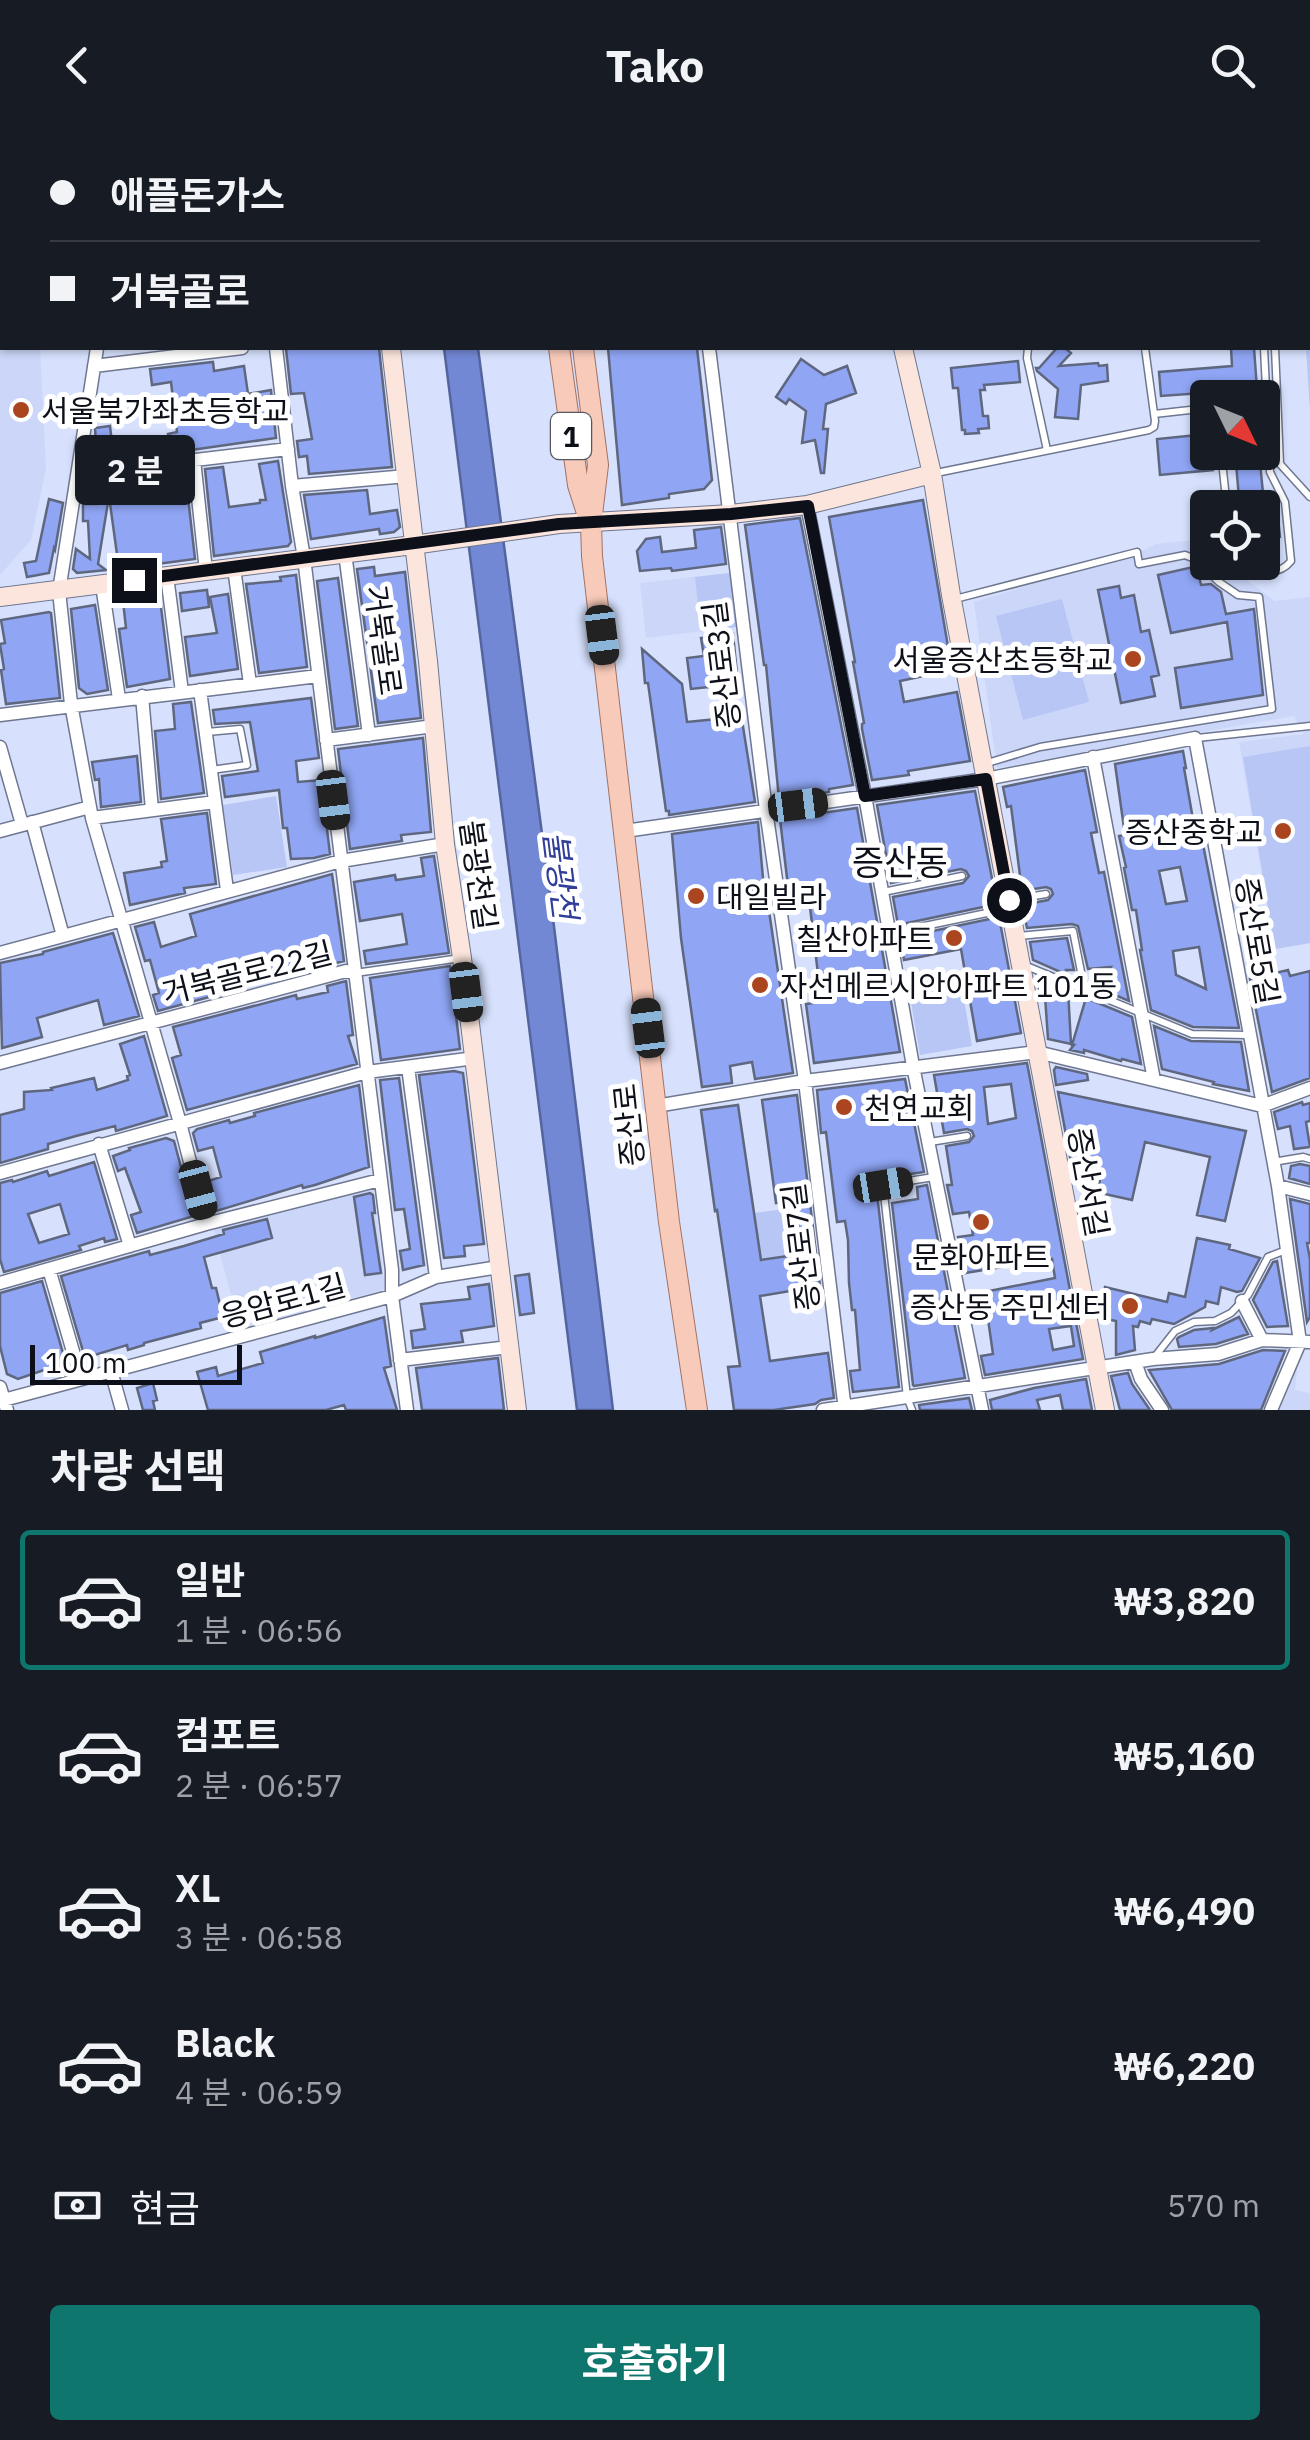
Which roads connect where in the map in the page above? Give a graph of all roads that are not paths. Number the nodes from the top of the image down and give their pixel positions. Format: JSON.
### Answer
{"nodes":[{"id":1,"x":97,"y":350,"type":"edge"},
{"id":2,"x":226,"y":350,"type":"edge"},
{"id":3,"x":276,"y":350,"type":"edge"},
{"id":4,"x":391,"y":350,"type":"edge"},
{"id":5,"x":559,"y":350,"type":"edge"},
{"id":6,"x":584,"y":350,"type":"edge"},
{"id":7,"x":709,"y":350,"type":"edge"},
{"id":8,"x":904,"y":350,"type":"edge"},
{"id":9,"x":1028,"y":350,"type":"edge"},
{"id":10,"x":1145,"y":350,"type":"edge"},
{"id":11,"x":1264,"y":350,"type":"edge"},
{"id":12,"x":1275,"y":350,"type":"edge"},
{"id":13,"x":94,"y":366,"type":"junction"},
{"id":14,"x":1264,"y":380,"type":"edge"},
{"id":15,"x":1190,"y":410,"type":"edge"},
{"id":16,"x":1154,"y":414,"type":"junction"},
{"id":17,"x":288,"y":449,"type":"junction"},
{"id":18,"x":1046,"y":450,"type":"junction"},
{"id":19,"x":194,"y":460,"type":"junction"},
{"id":20,"x":78,"y":474,"type":"junction"},
{"id":21,"x":932,"y":474,"type":"junction"},
{"id":22,"x":407,"y":476,"type":"junction"},
{"id":23,"x":292,"y":486,"type":"junction"},
{"id":24,"x":1280,"y":492,"type":"edge"},
{"id":25,"x":1310,"y":497,"type":"edge"},
{"id":26,"x":808,"y":506,"type":"junction"},
{"id":27,"x":731,"y":514,"type":"junction"},
{"id":28,"x":590,"y":523,"type":"junction"},
{"id":29,"x":413,"y":544,"type":"junction"},
{"id":30,"x":345,"y":553,"type":"junction"},
{"id":31,"x":304,"y":558,"type":"junction"},
{"id":32,"x":234,"y":568,"type":"junction"},
{"id":33,"x":1280,"y":569,"type":"edge"},
{"id":34,"x":206,"y":571,"type":"junction"},
{"id":35,"x":167,"y":576,"type":"junction"},
{"id":36,"x":102,"y":585,"type":"junction"},
{"id":37,"x":59,"y":590,"type":"junction"},
{"id":38,"x":0,"y":597,"type":"edge"},
{"id":39,"x":952,"y":600,"type":"junction"},
{"id":40,"x":318,"y":676,"type":"junction"},
{"id":41,"x":250,"y":684,"type":"junction"},
{"id":42,"x":200,"y":690,"type":"junction"},
{"id":43,"x":182,"y":692,"type":"junction"},
{"id":44,"x":142,"y":696,"type":"junction"},
{"id":45,"x":119,"y":699,"type":"junction"},
{"id":46,"x":71,"y":704,"type":"junction"},
{"id":47,"x":0,"y":715,"type":"edge"},
{"id":48,"x":434,"y":726,"type":"junction"},
{"id":49,"x":1310,"y":726,"type":"edge"},
{"id":50,"x":206,"y":732,"type":"junction"},
{"id":51,"x":370,"y":735,"type":"junction"},
{"id":52,"x":1195,"y":738,"type":"junction"},
{"id":53,"x":326,"y":740,"type":"junction"},
{"id":54,"x":0,"y":746,"type":"edge"},
{"id":55,"x":1093,"y":757,"type":"junction"},
{"id":56,"x":211,"y":770,"type":"junction"},
{"id":57,"x":984,"y":772,"type":"junction"},
{"id":58,"x":865,"y":796,"type":"junction"},
{"id":59,"x":215,"y":802,"type":"junction"},
{"id":60,"x":152,"y":810,"type":"junction"},
{"id":61,"x":766,"y":810,"type":"junction"},
{"id":62,"x":91,"y":812,"type":"junction"},
{"id":63,"x":28,"y":823,"type":"junction"},
{"id":64,"x":0,"y":830,"type":"edge"},
{"id":65,"x":625,"y":832,"type":"junction"},
{"id":66,"x":445,"y":844,"type":"junction"},
{"id":67,"x":340,"y":861,"type":"junction"},
{"id":68,"x":962,"y":876,"type":"dead end"},
{"id":69,"x":227,"y":890,"type":"junction"},
{"id":70,"x":882,"y":892,"type":"junction"},
{"id":71,"x":1046,"y":894,"type":"dead end"},
{"id":72,"x":778,"y":899,"type":"junction"},
{"id":73,"x":736,"y":900,"type":"dead end"},
{"id":74,"x":812,"y":900,"type":"dead end"},
{"id":75,"x":1009,"y":904,"type":"junction"},
{"id":76,"x":120,"y":921,"type":"junction"},
{"id":77,"x":889,"y":933,"type":"junction"},
{"id":78,"x":63,"y":936,"type":"junction"},
{"id":79,"x":1016,"y":937,"type":"junction"},
{"id":80,"x":0,"y":952,"type":"edge"},
{"id":81,"x":462,"y":958,"type":"junction"},
{"id":82,"x":1020,"y":963,"type":"junction"},
{"id":83,"x":355,"y":973,"type":"junction"},
{"id":84,"x":1084,"y":989,"type":"junction"},
{"id":85,"x":1141,"y":1012,"type":"junction"},
{"id":86,"x":150,"y":1022,"type":"junction"},
{"id":87,"x":1250,"y":1035,"type":"junction"},
{"id":88,"x":1037,"y":1052,"type":"junction"},
{"id":89,"x":475,"y":1058,"type":"junction"},
{"id":90,"x":0,"y":1063,"type":"edge"},
{"id":91,"x":913,"y":1066,"type":"junction"},
{"id":92,"x":408,"y":1067,"type":"junction"},
{"id":93,"x":368,"y":1072,"type":"junction"},
{"id":94,"x":1154,"y":1080,"type":"junction"},
{"id":95,"x":805,"y":1081,"type":"junction"},
{"id":96,"x":1310,"y":1088,"type":"edge"},
{"id":97,"x":656,"y":1106,"type":"junction"},
{"id":98,"x":1262,"y":1106,"type":"junction"},
{"id":99,"x":180,"y":1122,"type":"junction"},
{"id":100,"x":966,"y":1136,"type":"dead end"},
{"id":101,"x":928,"y":1142,"type":"junction"},
{"id":102,"x":99,"y":1144,"type":"junction"},
{"id":103,"x":1310,"y":1159,"type":"edge"},
{"id":104,"x":1273,"y":1162,"type":"junction"},
{"id":105,"x":0,"y":1173,"type":"edge"},
{"id":106,"x":936,"y":1177,"type":"junction"},
{"id":107,"x":380,"y":1180,"type":"junction"},
{"id":108,"x":1278,"y":1186,"type":"junction"},
{"id":109,"x":1310,"y":1194,"type":"edge"},
{"id":110,"x":206,"y":1224,"type":"junction"},
{"id":111,"x":130,"y":1246,"type":"junction"},
{"id":112,"x":1287,"y":1249,"type":"junction"},
{"id":113,"x":499,"y":1268,"type":"junction"},
{"id":114,"x":49,"y":1269,"type":"junction"},
{"id":115,"x":436,"y":1277,"type":"junction"},
{"id":116,"x":0,"y":1283,"type":"edge"},
{"id":117,"x":392,"y":1296,"type":"junction"},
{"id":118,"x":1242,"y":1301,"type":"junction"},
{"id":119,"x":1262,"y":1340,"type":"junction"},
{"id":120,"x":1305,"y":1342,"type":"edge"},
{"id":121,"x":508,"y":1348,"type":"junction"},
{"id":122,"x":1153,"y":1359,"type":"junction"},
{"id":123,"x":400,"y":1360,"type":"junction"},
{"id":124,"x":1134,"y":1362,"type":"junction"},
{"id":125,"x":1096,"y":1368,"type":"junction"},
{"id":126,"x":111,"y":1372,"type":"junction"},
{"id":127,"x":82,"y":1379,"type":"junction"},
{"id":128,"x":978,"y":1386,"type":"junction"},
{"id":129,"x":3,"y":1400,"type":"edge"},
{"id":130,"x":910,"y":1404,"type":"edge"},
{"id":131,"x":845,"y":1408,"type":"edge"},
{"id":132,"x":122,"y":1410,"type":"edge"},
{"id":133,"x":407,"y":1410,"type":"edge"},
{"id":134,"x":516,"y":1410,"type":"edge"},
{"id":135,"x":698,"y":1410,"type":"edge"},
{"id":136,"x":823,"y":1410,"type":"edge"},
{"id":137,"x":982,"y":1410,"type":"edge"},
{"id":138,"x":1105,"y":1410,"type":"edge"},
{"id":139,"x":1162,"y":1410,"type":"edge"},
{"id":140,"x":1272,"y":1410,"type":"edge"}],
"edges":[{"from":1,"to":13,"type":"street","name":"거북골로22길"},
{"from":2,"to":13,"type":"street"},
{"from":3,"to":17,"type":"street"},
{"from":4,"to":22,"type":"street","name":"불광천길"},
{"from":5,"to":28,"type":"main road","name":"증산로","number":"1"},
{"from":6,"to":28,"type":"main road","name":"증산로","number":"1"},
{"from":7,"to":27,"type":"street","name":"증산로3길"},
{"from":8,"to":21,"type":"street","name":"증산서길"},
{"from":9,"to":18,"type":"lane"},
{"from":10,"to":16,"type":"lane"},
{"from":11,"to":14,"type":"lane"},
{"from":12,"to":25,"type":"lane"},
{"from":13,"to":20,"type":"street","name":"거북골로22길"},
{"from":15,"to":16,"type":"lane"},
{"from":16,"to":18,"type":"lane"},
{"from":17,"to":19,"type":"street"},
{"from":17,"to":23,"type":"street"},
{"from":18,"to":21,"type":"lane"},
{"from":19,"to":20,"type":"street"},
{"from":19,"to":34,"type":"street"},
{"from":20,"to":37,"type":"street","name":"거북골로22길"},
{"from":21,"to":26,"type":"street"},
{"from":21,"to":39,"type":"street","name":"증산서길"},
{"from":22,"to":23,"type":"street"},
{"from":22,"to":29,"type":"street","name":"불광천길"},
{"from":23,"to":31,"type":"street"},
{"from":24,"to":33,"type":"lane"},
{"from":26,"to":27,"type":"street"},
{"from":26,"to":58,"type":"street"},
{"from":27,"to":28,"type":"street"},
{"from":27,"to":61,"type":"street","name":"증산로3길"},
{"from":28,"to":29,"type":"street","name":"거북골로"},
{"from":28,"to":65,"type":"main road","name":"증산로","number":"1"},
{"from":29,"to":30,"type":"street","name":"거북골로"},
{"from":29,"to":48,"type":"street","name":"불광천길"},
{"from":30,"to":31,"type":"street","name":"거북골로"},
{"from":30,"to":51,"type":"street","name":"거북골로"},
{"from":31,"to":32,"type":"street","name":"거북골로"},
{"from":31,"to":40,"type":"street"},
{"from":32,"to":34,"type":"street","name":"거북골로"},
{"from":32,"to":41,"type":"street"},
{"from":34,"to":35,"type":"street","name":"거북골로"},
{"from":35,"to":36,"type":"street","name":"거북골로"},
{"from":35,"to":43,"type":"street"},
{"from":36,"to":37,"type":"street","name":"거북골로"},
{"from":36,"to":45,"type":"street"},
{"from":37,"to":38,"type":"street","name":"거북골로"},
{"from":37,"to":46,"type":"street","name":"거북골로22길"},
{"from":39,"to":57,"type":"street","name":"증산서길"},
{"from":39,"to":57,"type":"lane"},
{"from":40,"to":41,"type":"street"},
{"from":40,"to":53,"type":"street"},
{"from":41,"to":42,"type":"street"},
{"from":42,"to":43,"type":"street"},
{"from":42,"to":50,"type":"street"},
{"from":43,"to":44,"type":"street"},
{"from":44,"to":45,"type":"street"},
{"from":44,"to":60,"type":"street"},
{"from":45,"to":46,"type":"street"},
{"from":46,"to":47,"type":"street"},
{"from":46,"to":62,"type":"street","name":"거북골로22길"},
{"from":48,"to":51,"type":"street"},
{"from":48,"to":66,"type":"street","name":"불광천길"},
{"from":49,"to":52,"type":"lane"},
{"from":50,"to":56,"type":"street"},
{"from":50,"to":56,"type":"lane"},
{"from":51,"to":53,"type":"street"},
{"from":52,"to":55,"type":"street"},
{"from":52,"to":87,"type":"street","name":"증산로5길"},
{"from":53,"to":67,"type":"street"},
{"from":54,"to":63,"type":"street"},
{"from":55,"to":57,"type":"street"},
{"from":55,"to":85,"type":"street"},
{"from":56,"to":59,"type":"street"},
{"from":57,"to":58,"type":"street"},
{"from":57,"to":75,"type":"street","name":"증산서길"},
{"from":58,"to":61,"type":"street"},
{"from":58,"to":70,"type":"street"},
{"from":59,"to":60,"type":"street"},
{"from":59,"to":69,"type":"street"},
{"from":60,"to":62,"type":"street"},
{"from":61,"to":65,"type":"street"},
{"from":61,"to":72,"type":"street"},
{"from":62,"to":63,"type":"street"},
{"from":62,"to":76,"type":"street","name":"거북골로22길"},
{"from":63,"to":64,"type":"street"},
{"from":63,"to":78,"type":"street"},
{"from":65,"to":97,"type":"main road","name":"증산로","number":"1"},
{"from":66,"to":67,"type":"street"},
{"from":66,"to":81,"type":"street","name":"불광천길"},
{"from":67,"to":69,"type":"street"},
{"from":67,"to":83,"type":"street"},
{"from":68,"to":70,"type":"lane"},
{"from":69,"to":76,"type":"street"},
{"from":70,"to":77,"type":"street"},
{"from":71,"to":75,"type":"lane"},
{"from":72,"to":73,"type":"lane"},
{"from":72,"to":74,"type":"lane"},
{"from":72,"to":95,"type":"street"},
{"from":75,"to":77,"type":"lane"},
{"from":75,"to":79,"type":"street","name":"증산서길"},
{"from":76,"to":78,"type":"street"},
{"from":76,"to":86,"type":"street","name":"거북골로22길"},
{"from":77,"to":91,"type":"street"},
{"from":78,"to":80,"type":"street"},
{"from":79,"to":82,"type":"street","name":"증산서길"},
{"from":79,"to":84,"type":"lane"},
{"from":81,"to":83,"type":"lane"},
{"from":81,"to":89,"type":"street","name":"불광천길"},
{"from":82,"to":84,"type":"lane"},
{"from":82,"to":88,"type":"street","name":"증산서길"},
{"from":83,"to":86,"type":"street","name":"거북골로22길"},
{"from":83,"to":93,"type":"street"},
{"from":84,"to":85,"type":"lane"},
{"from":85,"to":87,"type":"lane","name":"증산로5길"},
{"from":85,"to":94,"type":"street"},
{"from":86,"to":90,"type":"street"},
{"from":86,"to":99,"type":"street","name":"거북골로22길"},
{"from":87,"to":98,"type":"street","name":"증산로5길"},
{"from":88,"to":91,"type":"street"},
{"from":88,"to":94,"type":"street"},
{"from":88,"to":125,"type":"street","name":"증산서길"},
{"from":89,"to":92,"type":"street"},
{"from":89,"to":113,"type":"street","name":"불광천길"},
{"from":91,"to":95,"type":"street"},
{"from":91,"to":101,"type":"street"},
{"from":92,"to":93,"type":"street"},
{"from":92,"to":115,"type":"street"},
{"from":93,"to":99,"type":"street"},
{"from":93,"to":107,"type":"street"},
{"from":94,"to":98,"type":"street"},
{"from":95,"to":97,"type":"street"},
{"from":95,"to":131,"type":"street","name":"증산로7길"},
{"from":96,"to":98,"type":"street"},
{"from":97,"to":135,"type":"main road","name":"증산로","number":"1"},
{"from":98,"to":104,"type":"street","name":"증산로5길"},
{"from":99,"to":102,"type":"street"},
{"from":99,"to":110,"type":"street","name":"거북골로22길"},
{"from":100,"to":101,"type":"lane"},
{"from":101,"to":106,"type":"street"},
{"from":102,"to":105,"type":"street"},
{"from":102,"to":111,"type":"street"},
{"from":103,"to":104,"type":"lane"},
{"from":104,"to":108,"type":"street","name":"증산로5길"},
{"from":106,"to":128,"type":"street"},
{"from":106,"to":130,"type":"lane"},
{"from":107,"to":110,"type":"street"},
{"from":107,"to":117,"type":"street"},
{"from":108,"to":109,"type":"street"},
{"from":108,"to":112,"type":"street","name":"증산로5길"},
{"from":110,"to":111,"type":"street"},
{"from":111,"to":114,"type":"street"},
{"from":112,"to":118,"type":"lane"},
{"from":112,"to":120,"type":"street","name":"증산로5길"},
{"from":113,"to":115,"type":"street","name":"응암로1길"},
{"from":113,"to":121,"type":"street","name":"불광천길"},
{"from":114,"to":116,"type":"street"},
{"from":114,"to":127,"type":"street"},
{"from":115,"to":117,"type":"street","name":"응암로1길"},
{"from":117,"to":123,"type":"street"},
{"from":117,"to":126,"type":"street","name":"응암로1길"},
{"from":118,"to":119,"type":"street"},
{"from":118,"to":122,"type":"lane"},
{"from":119,"to":120,"type":"street"},
{"from":119,"to":122,"type":"street"},
{"from":120,"to":140,"type":"street"},
{"from":121,"to":123,"type":"street"},
{"from":121,"to":134,"type":"street","name":"불광천길"},
{"from":122,"to":124,"type":"street"},
{"from":123,"to":133,"type":"street"},
{"from":124,"to":125,"type":"street"},
{"from":124,"to":139,"type":"street"},
{"from":125,"to":128,"type":"street"},
{"from":125,"to":138,"type":"street","name":"증산서길"},
{"from":126,"to":127,"type":"street","name":"응암로1길"},
{"from":126,"to":132,"type":"street"},
{"from":127,"to":129,"type":"street","name":"응암로1길"},
{"from":128,"to":130,"type":"street"},
{"from":128,"to":137,"type":"street"},
{"from":130,"to":131,"type":"street"},
{"from":131,"to":136,"type":"street"}]}
